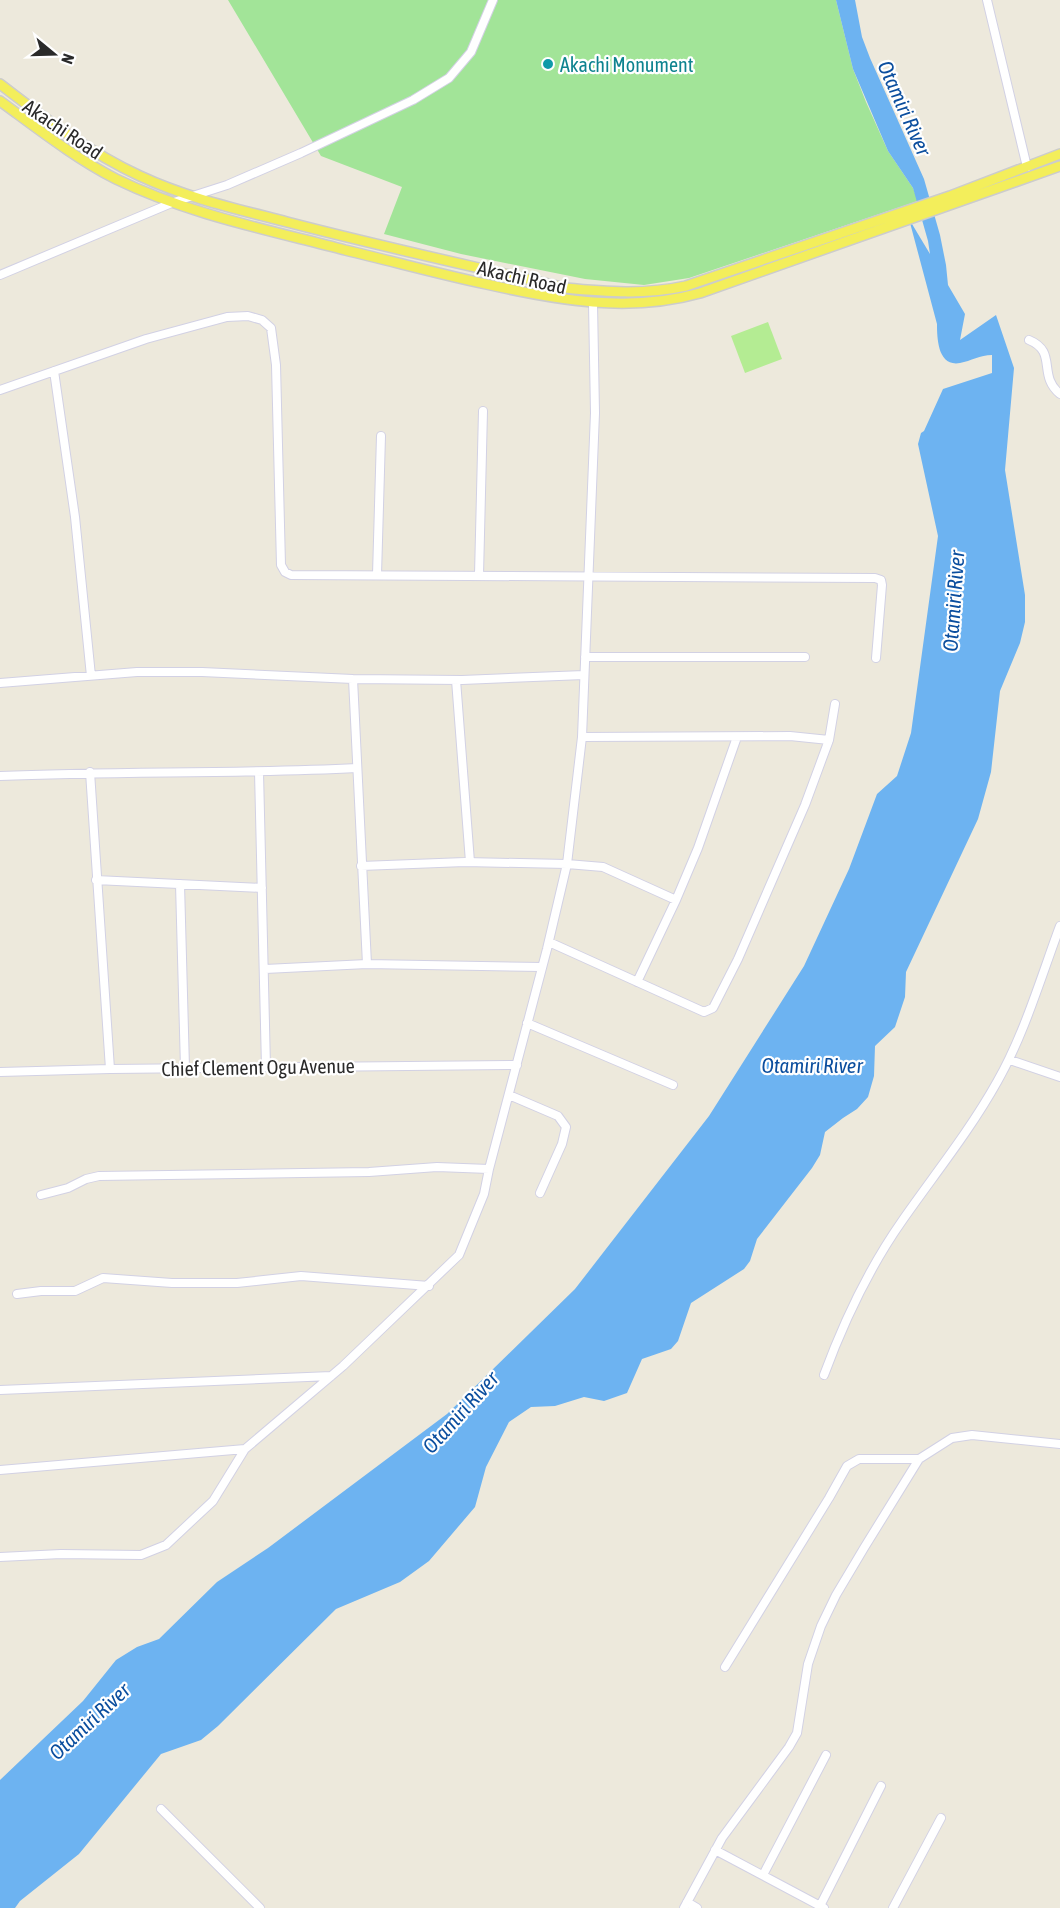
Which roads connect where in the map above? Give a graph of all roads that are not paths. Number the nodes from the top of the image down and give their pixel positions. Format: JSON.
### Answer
{"nodes":[{"id":1,"x":493,"y":0,"type":"edge"},
{"id":2,"x":987,"y":0,"type":"edge"},
{"id":3,"x":0,"y":84,"type":"edge"},
{"id":4,"x":0,"y":100,"type":"edge"},
{"id":5,"x":1060,"y":154,"type":"edge"},
{"id":6,"x":1060,"y":166,"type":"edge"},
{"id":7,"x":1027,"y":167,"type":"junction"},
{"id":8,"x":190,"y":196,"type":"junction"},
{"id":9,"x":174,"y":202,"type":"junction"},
{"id":10,"x":950,"y":202,"type":"junction"},
{"id":11,"x":907,"y":216,"type":"junction"},
{"id":12,"x":0,"y":275,"type":"edge"},
{"id":13,"x":593,"y":303,"type":"junction"},
{"id":14,"x":1029,"y":340,"type":"dead end"},
{"id":15,"x":54,"y":371,"type":"junction"},
{"id":16,"x":0,"y":390,"type":"edge"},
{"id":17,"x":1060,"y":394,"type":"edge"},
{"id":18,"x":483,"y":411,"type":"dead end"},
{"id":19,"x":381,"y":436,"type":"dead end"},
{"id":20,"x":376,"y":575,"type":"junction"},
{"id":21,"x":479,"y":575,"type":"junction"},
{"id":22,"x":588,"y":576,"type":"junction"},
{"id":23,"x":585,"y":657,"type":"junction"},
{"id":24,"x":805,"y":657,"type":"dead end"},
{"id":25,"x":876,"y":658,"type":"dead end"},
{"id":26,"x":584,"y":675,"type":"junction"},
{"id":27,"x":91,"y":676,"type":"junction"},
{"id":28,"x":353,"y":679,"type":"junction"},
{"id":29,"x":456,"y":680,"type":"junction"},
{"id":30,"x":0,"y":683,"type":"edge"},
{"id":31,"x":835,"y":704,"type":"dead end"},
{"id":32,"x":736,"y":736,"type":"junction"},
{"id":33,"x":582,"y":737,"type":"junction"},
{"id":34,"x":829,"y":740,"type":"junction"},
{"id":35,"x":357,"y":768,"type":"junction"},
{"id":36,"x":90,"y":772,"type":"junction"},
{"id":37,"x":259,"y":772,"type":"junction"},
{"id":38,"x":0,"y":776,"type":"edge"},
{"id":39,"x":470,"y":862,"type":"junction"},
{"id":40,"x":567,"y":864,"type":"junction"},
{"id":41,"x":361,"y":866,"type":"junction"},
{"id":42,"x":96,"y":880,"type":"junction"},
{"id":43,"x":180,"y":884,"type":"junction"},
{"id":44,"x":262,"y":888,"type":"junction"},
{"id":45,"x":676,"y":900,"type":"junction"},
{"id":46,"x":1060,"y":926,"type":"edge"},
{"id":47,"x":549,"y":942,"type":"junction"},
{"id":48,"x":367,"y":964,"type":"junction"},
{"id":49,"x":542,"y":967,"type":"junction"},
{"id":50,"x":265,"y":969,"type":"junction"},
{"id":51,"x":637,"y":982,"type":"junction"},
{"id":52,"x":527,"y":1023,"type":"junction"},
{"id":53,"x":1010,"y":1060,"type":"junction"},
{"id":54,"x":516,"y":1065,"type":"junction"},
{"id":55,"x":266,"y":1067,"type":"junction"},
{"id":56,"x":185,"y":1068,"type":"junction"},
{"id":57,"x":110,"y":1069,"type":"junction"},
{"id":58,"x":0,"y":1072,"type":"edge"},
{"id":59,"x":1060,"y":1077,"type":"edge"},
{"id":60,"x":673,"y":1085,"type":"dead end"},
{"id":61,"x":509,"y":1095,"type":"junction"},
{"id":62,"x":489,"y":1169,"type":"junction"},
{"id":63,"x":540,"y":1193,"type":"dead end"},
{"id":64,"x":41,"y":1195,"type":"dead end"},
{"id":65,"x":429,"y":1286,"type":"junction"},
{"id":66,"x":17,"y":1294,"type":"dead end"},
{"id":67,"x":824,"y":1375,"type":"dead end"},
{"id":68,"x":331,"y":1376,"type":"junction"},
{"id":69,"x":0,"y":1390,"type":"edge"},
{"id":70,"x":1060,"y":1444,"type":"edge"},
{"id":71,"x":245,"y":1449,"type":"junction"},
{"id":72,"x":919,"y":1460,"type":"junction"},
{"id":73,"x":0,"y":1470,"type":"edge"},
{"id":74,"x":0,"y":1557,"type":"edge"},
{"id":75,"x":725,"y":1667,"type":"dead end"},
{"id":76,"x":826,"y":1755,"type":"dead end"},
{"id":77,"x":881,"y":1786,"type":"dead end"},
{"id":78,"x":161,"y":1809,"type":"dead end"},
{"id":79,"x":941,"y":1818,"type":"dead end"},
{"id":80,"x":715,"y":1850,"type":"junction"},
{"id":81,"x":763,"y":1875,"type":"junction"},
{"id":82,"x":685,"y":1905,"type":"edge"},
{"id":83,"x":822,"y":1907,"type":"edge"},
{"id":84,"x":260,"y":1908,"type":"edge"},
{"id":85,"x":698,"y":1908,"type":"edge"},
{"id":86,"x":893,"y":1908,"type":"edge"}],
"edges":[{"from":1,"to":8,"type":"street"},
{"from":2,"to":7,"type":"street"},
{"from":3,"to":8,"type":"main road","name":"Akachi Road"},
{"from":4,"to":9,"type":"main road","name":"Akachi Road"},
{"from":5,"to":7,"type":"main road","name":"Akachi Road"},
{"from":6,"to":10,"type":"main road","name":"Akachi Road"},
{"from":7,"to":10,"type":"main road","name":"Akachi Road"},
{"from":8,"to":9,"type":"street"},
{"from":8,"to":11,"type":"main road","name":"Akachi Road"},
{"from":9,"to":12,"type":"street"},
{"from":9,"to":13,"type":"main road","name":"Akachi Road"},
{"from":10,"to":11,"type":"main road","name":"Akachi Road"},
{"from":11,"to":13,"type":"main road","name":"Akachi Road"},
{"from":13,"to":22,"type":"street"},
{"from":14,"to":17,"type":"street"},
{"from":15,"to":16,"type":"street"},
{"from":15,"to":20,"type":"street"},
{"from":15,"to":27,"type":"street"},
{"from":18,"to":21,"type":"street"},
{"from":19,"to":20,"type":"street"},
{"from":20,"to":21,"type":"street"},
{"from":21,"to":22,"type":"street"},
{"from":22,"to":23,"type":"street"},
{"from":22,"to":25,"type":"street"},
{"from":23,"to":24,"type":"street"},
{"from":23,"to":26,"type":"street"},
{"from":26,"to":29,"type":"street"},
{"from":26,"to":33,"type":"street"},
{"from":27,"to":28,"type":"street"},
{"from":27,"to":30,"type":"street"},
{"from":28,"to":29,"type":"street"},
{"from":28,"to":35,"type":"street"},
{"from":29,"to":39,"type":"street"},
{"from":31,"to":34,"type":"street"},
{"from":32,"to":33,"type":"street"},
{"from":32,"to":34,"type":"street"},
{"from":32,"to":45,"type":"street"},
{"from":33,"to":40,"type":"street"},
{"from":34,"to":51,"type":"street"},
{"from":35,"to":37,"type":"street"},
{"from":35,"to":41,"type":"street"},
{"from":36,"to":37,"type":"street"},
{"from":36,"to":38,"type":"street"},
{"from":36,"to":42,"type":"street"},
{"from":37,"to":44,"type":"street"},
{"from":39,"to":40,"type":"street"},
{"from":39,"to":41,"type":"street"},
{"from":40,"to":45,"type":"street"},
{"from":40,"to":47,"type":"street"},
{"from":41,"to":48,"type":"street"},
{"from":42,"to":43,"type":"street"},
{"from":42,"to":57,"type":"street"},
{"from":43,"to":44,"type":"street"},
{"from":43,"to":56,"type":"street"},
{"from":44,"to":50,"type":"street"},
{"from":45,"to":51,"type":"street"},
{"from":46,"to":53,"type":"street"},
{"from":47,"to":49,"type":"street"},
{"from":47,"to":51,"type":"street"},
{"from":48,"to":49,"type":"street"},
{"from":48,"to":50,"type":"street"},
{"from":49,"to":52,"type":"street"},
{"from":50,"to":55,"type":"street"},
{"from":52,"to":54,"type":"street"},
{"from":52,"to":60,"type":"street"},
{"from":53,"to":59,"type":"street"},
{"from":53,"to":67,"type":"street"},
{"from":54,"to":55,"type":"street","name":"Chief Clement Ogu Avenue"},
{"from":54,"to":61,"type":"street"},
{"from":55,"to":56,"type":"street","name":"Chief Clement Ogu Avenue"},
{"from":56,"to":57,"type":"street","name":"Chief Clement Ogu Avenue"},
{"from":57,"to":58,"type":"street","name":"Chief Clement Ogu Avenue"},
{"from":61,"to":62,"type":"street"},
{"from":61,"to":63,"type":"street"},
{"from":62,"to":64,"type":"street"},
{"from":62,"to":65,"type":"street"},
{"from":65,"to":66,"type":"street"},
{"from":65,"to":68,"type":"street"},
{"from":68,"to":69,"type":"street"},
{"from":68,"to":71,"type":"street"},
{"from":70,"to":72,"type":"street"},
{"from":71,"to":73,"type":"street"},
{"from":71,"to":74,"type":"street"},
{"from":72,"to":75,"type":"street"},
{"from":72,"to":80,"type":"street"},
{"from":76,"to":81,"type":"street"},
{"from":77,"to":83,"type":"street"},
{"from":78,"to":84,"type":"street"},
{"from":79,"to":86,"type":"street"},
{"from":80,"to":81,"type":"street"},
{"from":80,"to":82,"type":"street"},
{"from":81,"to":83,"type":"street"},
{"from":82,"to":85,"type":"street"}]}
